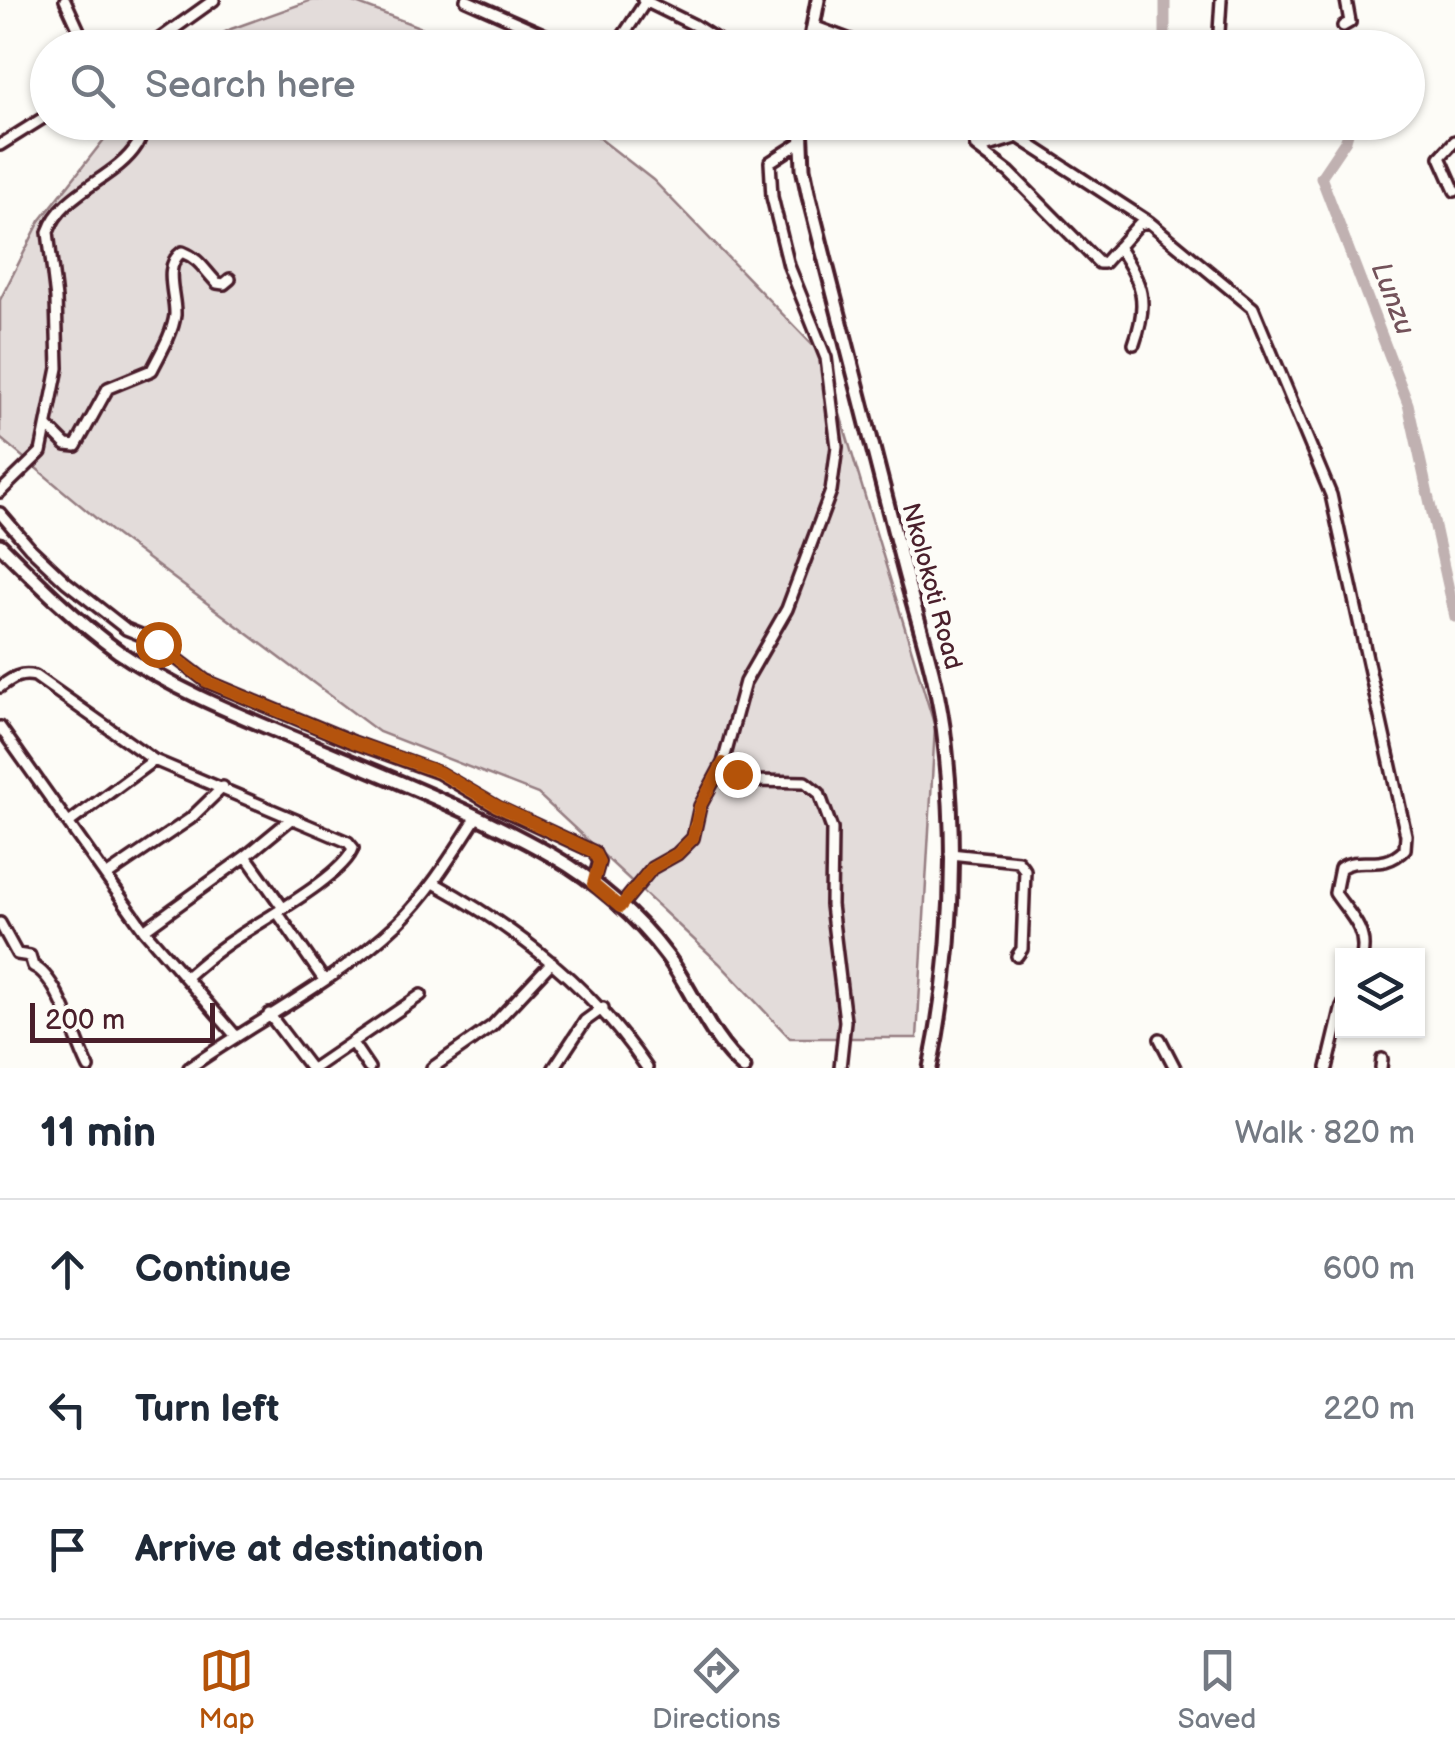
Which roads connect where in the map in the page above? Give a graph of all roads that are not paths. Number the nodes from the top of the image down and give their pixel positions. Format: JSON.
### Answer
{"nodes":[{"id":1,"x":65,"y":0,"type":"edge"},
{"id":2,"x":214,"y":0,"type":"edge"},
{"id":3,"x":466,"y":0,"type":"edge"},
{"id":4,"x":818,"y":0,"type":"edge"},
{"id":5,"x":1221,"y":0,"type":"edge"},
{"id":6,"x":1346,"y":0,"type":"edge"},
{"id":7,"x":645,"y":1,"type":"edge"},
{"id":8,"x":813,"y":26,"type":"junction"},
{"id":9,"x":1343,"y":26,"type":"dead end"},
{"id":10,"x":79,"y":30,"type":"edge"},
{"id":11,"x":172,"y":30,"type":"edge"},
{"id":12,"x":534,"y":30,"type":"edge"},
{"id":13,"x":626,"y":30,"type":"edge"},
{"id":14,"x":702,"y":30,"type":"edge"},
{"id":15,"x":812,"y":30,"type":"edge"},
{"id":16,"x":824,"y":30,"type":"edge"},
{"id":17,"x":1219,"y":30,"type":"edge"},
{"id":18,"x":30,"y":126,"type":"edge"},
{"id":19,"x":139,"y":140,"type":"edge"},
{"id":20,"x":974,"y":140,"type":"edge"},
{"id":21,"x":1008,"y":140,"type":"edge"},
{"id":22,"x":1023,"y":140,"type":"edge"},
{"id":23,"x":1455,"y":141,"type":"edge"},
{"id":24,"x":801,"y":142,"type":"joint"},
{"id":25,"x":0,"y":145,"type":"edge"},
{"id":26,"x":980,"y":149,"type":"junction"},
{"id":27,"x":1455,"y":191,"type":"edge"},
{"id":28,"x":1149,"y":222,"type":"junction"},
{"id":29,"x":1118,"y":248,"type":"junction"},
{"id":30,"x":230,"y":279,"type":"dead end"},
{"id":31,"x":1134,"y":344,"type":"dead end"},
{"id":32,"x":46,"y":426,"type":"junction"},
{"id":33,"x":0,"y":492,"type":"edge"},
{"id":34,"x":0,"y":513,"type":"edge"},
{"id":35,"x":0,"y":546,"type":"edge"},
{"id":36,"x":0,"y":687,"type":"edge"},
{"id":37,"x":0,"y":728,"type":"edge"},
{"id":38,"x":154,"y":760,"type":"junction"},
{"id":39,"x":723,"y":763,"type":"junction"},
{"id":40,"x":223,"y":787,"type":"junction"},
{"id":41,"x":476,"y":818,"type":"junction"},
{"id":42,"x":291,"y":819,"type":"junction"},
{"id":43,"x":70,"y":822,"type":"junction"},
{"id":44,"x":950,"y":854,"type":"junction"},
{"id":45,"x":246,"y":856,"type":"junction"},
{"id":46,"x":106,"y":876,"type":"junction"},
{"id":47,"x":434,"y":883,"type":"junction"},
{"id":48,"x":593,"y":884,"type":"junction"},
{"id":49,"x":620,"y":907,"type":"junction"},
{"id":50,"x":280,"y":910,"type":"junction"},
{"id":51,"x":0,"y":922,"type":"edge"},
{"id":52,"x":144,"y":930,"type":"junction"},
{"id":53,"x":1364,"y":948,"type":"edge"},
{"id":54,"x":1017,"y":956,"type":"dead end"},
{"id":55,"x":552,"y":962,"type":"junction"},
{"id":56,"x":186,"y":977,"type":"junction"},
{"id":57,"x":324,"y":980,"type":"junction"},
{"id":58,"x":420,"y":995,"type":"dead end"},
{"id":59,"x":603,"y":1008,"type":"junction"},
{"id":60,"x":268,"y":1014,"type":"junction"},
{"id":61,"x":235,"y":1035,"type":"junction"},
{"id":62,"x":1335,"y":1035,"type":"edge"},
{"id":63,"x":1160,"y":1039,"type":"dead end"},
{"id":64,"x":352,"y":1044,"type":"junction"},
{"id":65,"x":739,"y":1066,"type":"edge"},
{"id":66,"x":89,"y":1068,"type":"edge"},
{"id":67,"x":189,"y":1068,"type":"edge"},
{"id":68,"x":312,"y":1068,"type":"edge"},
{"id":69,"x":369,"y":1068,"type":"edge"},
{"id":70,"x":432,"y":1068,"type":"edge"},
{"id":71,"x":554,"y":1068,"type":"edge"},
{"id":72,"x":648,"y":1068,"type":"edge"},
{"id":73,"x":840,"y":1068,"type":"edge"},
{"id":74,"x":930,"y":1068,"type":"edge"},
{"id":75,"x":1175,"y":1068,"type":"edge"},
{"id":76,"x":1327,"y":1068,"type":"edge"}],
"edges":[{"from":1,"to":10,"type":"street"},
{"from":2,"to":11,"type":"street"},
{"from":3,"to":12,"type":"street"},
{"from":4,"to":8,"type":"main road"},
{"from":5,"to":17,"type":"street"},
{"from":6,"to":9,"type":"street"},
{"from":7,"to":13,"type":"street"},
{"from":7,"to":14,"type":"street"},
{"from":8,"to":15,"type":"main road"},
{"from":8,"to":16,"type":"street"},
{"from":18,"to":25,"type":"street"},
{"from":19,"to":32,"type":"street"},
{"from":20,"to":26,"type":"street"},
{"from":21,"to":26,"type":"street"},
{"from":22,"to":28,"type":"street"},
{"from":23,"to":27,"type":"street"},
{"from":24,"to":39,"type":"street"},
{"from":24,"to":44,"type":"main road","name":"Nkolokoti Road"},
{"from":26,"to":29,"type":"street"},
{"from":28,"to":29,"type":"street"},
{"from":28,"to":53,"type":"street"},
{"from":29,"to":31,"type":"street"},
{"from":30,"to":32,"type":"street"},
{"from":32,"to":33,"type":"street"},
{"from":34,"to":48,"type":"street"},
{"from":35,"to":41,"type":"main road"},
{"from":36,"to":38,"type":"street"},
{"from":37,"to":43,"type":"street"},
{"from":38,"to":40,"type":"street"},
{"from":38,"to":43,"type":"street"},
{"from":39,"to":49,"type":"street"},
{"from":39,"to":73,"type":"street"},
{"from":40,"to":42,"type":"street"},
{"from":40,"to":46,"type":"street"},
{"from":41,"to":47,"type":"street"},
{"from":41,"to":48,"type":"main road"},
{"from":42,"to":45,"type":"street"},
{"from":42,"to":50,"type":"street"},
{"from":43,"to":46,"type":"street"},
{"from":44,"to":54,"type":"street"},
{"from":44,"to":74,"type":"main road","name":"Nkolokoti Road"},
{"from":45,"to":50,"type":"street"},
{"from":45,"to":52,"type":"street"},
{"from":46,"to":52,"type":"street"},
{"from":47,"to":55,"type":"street"},
{"from":47,"to":57,"type":"street"},
{"from":48,"to":49,"type":"main road"},
{"from":49,"to":65,"type":"main road"},
{"from":50,"to":56,"type":"street"},
{"from":50,"to":57,"type":"street"},
{"from":51,"to":66,"type":"street"},
{"from":52,"to":56,"type":"street"},
{"from":55,"to":59,"type":"street"},
{"from":55,"to":70,"type":"street"},
{"from":56,"to":61,"type":"street"},
{"from":57,"to":60,"type":"street"},
{"from":58,"to":64,"type":"street"},
{"from":59,"to":71,"type":"street"},
{"from":59,"to":72,"type":"street"},
{"from":60,"to":61,"type":"street"},
{"from":60,"to":68,"type":"street"},
{"from":61,"to":67,"type":"street"},
{"from":62,"to":76,"type":"street"},
{"from":63,"to":75,"type":"street"},
{"from":64,"to":68,"type":"street"},
{"from":64,"to":69,"type":"street"}]}
